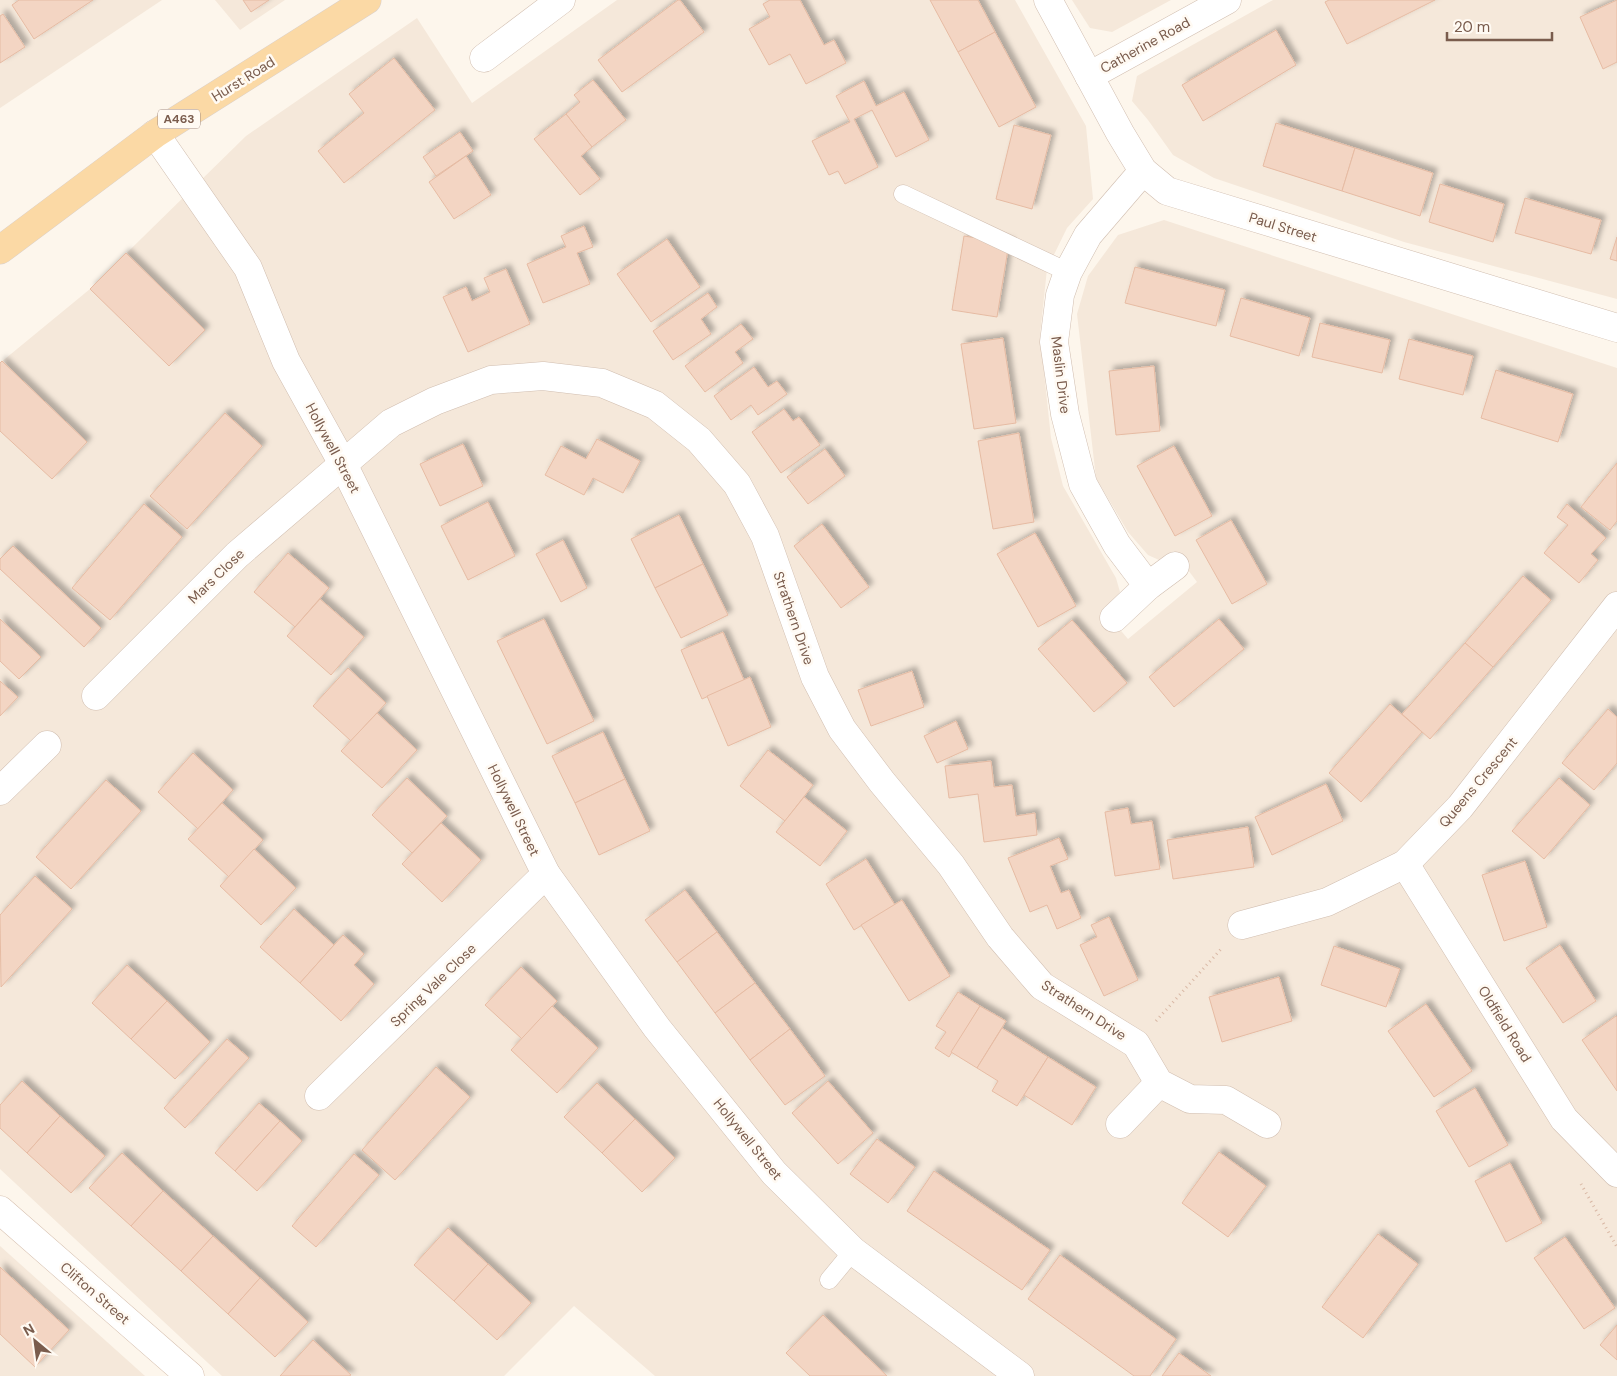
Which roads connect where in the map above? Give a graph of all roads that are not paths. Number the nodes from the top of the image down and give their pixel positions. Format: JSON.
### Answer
{"nodes":[{"id":1,"x":367,"y":0,"type":"edge"},
{"id":2,"x":561,"y":0,"type":"edge"},
{"id":3,"x":1048,"y":0,"type":"edge"},
{"id":4,"x":1227,"y":0,"type":"edge"},
{"id":5,"x":484,"y":58,"type":"dead end"},
{"id":6,"x":1089,"y":76,"type":"junction"},
{"id":7,"x":155,"y":134,"type":"junction"},
{"id":8,"x":1143,"y":170,"type":"junction"},
{"id":9,"x":903,"y":194,"type":"dead end"},
{"id":10,"x":0,"y":250,"type":"edge"},
{"id":11,"x":1068,"y":272,"type":"junction"},
{"id":12,"x":1617,"y":328,"type":"edge"},
{"id":13,"x":343,"y":464,"type":"junction"},
{"id":14,"x":1175,"y":566,"type":"dead end"},
{"id":15,"x":1148,"y":586,"type":"junction"},
{"id":16,"x":1617,"y":606,"type":"edge"},
{"id":17,"x":1114,"y":618,"type":"dead end"},
{"id":18,"x":96,"y":696,"type":"dead end"},
{"id":19,"x":47,"y":745,"type":"dead end"},
{"id":20,"x":0,"y":790,"type":"edge"},
{"id":21,"x":1405,"y":864,"type":"junction"},
{"id":22,"x":546,"y":874,"type":"junction"},
{"id":23,"x":1242,"y":925,"type":"road end"},
{"id":24,"x":1159,"y":1083,"type":"junction"},
{"id":25,"x":319,"y":1096,"type":"dead end"},
{"id":26,"x":1120,"y":1124,"type":"dead end"},
{"id":27,"x":1268,"y":1124,"type":"dead end"},
{"id":28,"x":1617,"y":1173,"type":"edge"},
{"id":29,"x":0,"y":1210,"type":"edge"},
{"id":30,"x":853,"y":1251,"type":"junction"},
{"id":31,"x":829,"y":1280,"type":"dead end"},
{"id":32,"x":190,"y":1376,"type":"edge"},
{"id":33,"x":1020,"y":1376,"type":"edge"}],
"edges":[{"from":1,"to":7,"type":"main road","name":"Hurst Road","number":"A463"},
{"from":2,"to":5,"type":"street"},
{"from":3,"to":6,"type":"street","name":"Paul Street"},
{"from":4,"to":6,"type":"street","name":"Catherine Road"},
{"from":6,"to":8,"type":"street","name":"Paul Street"},
{"from":7,"to":10,"type":"main road","name":"Hurst Road","number":"A463"},
{"from":7,"to":13,"type":"street","name":"Hollywell Street"},
{"from":8,"to":11,"type":"street","name":"Maslin Drive"},
{"from":8,"to":12,"type":"street","name":"Paul Street"},
{"from":9,"to":11,"type":"lane"},
{"from":11,"to":15,"type":"street","name":"Maslin Drive"},
{"from":13,"to":18,"type":"street","name":"Mars Close"},
{"from":13,"to":22,"type":"street","name":"Hollywell Street"},
{"from":13,"to":24,"type":"street","name":"Strathern Drive"},
{"from":14,"to":15,"type":"street"},
{"from":15,"to":17,"type":"street"},
{"from":16,"to":21,"type":"street","name":"Queens Crescent"},
{"from":19,"to":20,"type":"street"},
{"from":21,"to":23,"type":"street","name":"Queens Crescent"},
{"from":21,"to":28,"type":"street","name":"Oldfield Road"},
{"from":22,"to":25,"type":"street","name":"Spring Vale Close"},
{"from":22,"to":30,"type":"street","name":"Hollywell Street"},
{"from":24,"to":26,"type":"street"},
{"from":24,"to":27,"type":"street"},
{"from":29,"to":32,"type":"street","name":"Clifton Street"},
{"from":30,"to":31,"type":"lane"},
{"from":30,"to":33,"type":"street","name":"Hollywell Street"}]}
